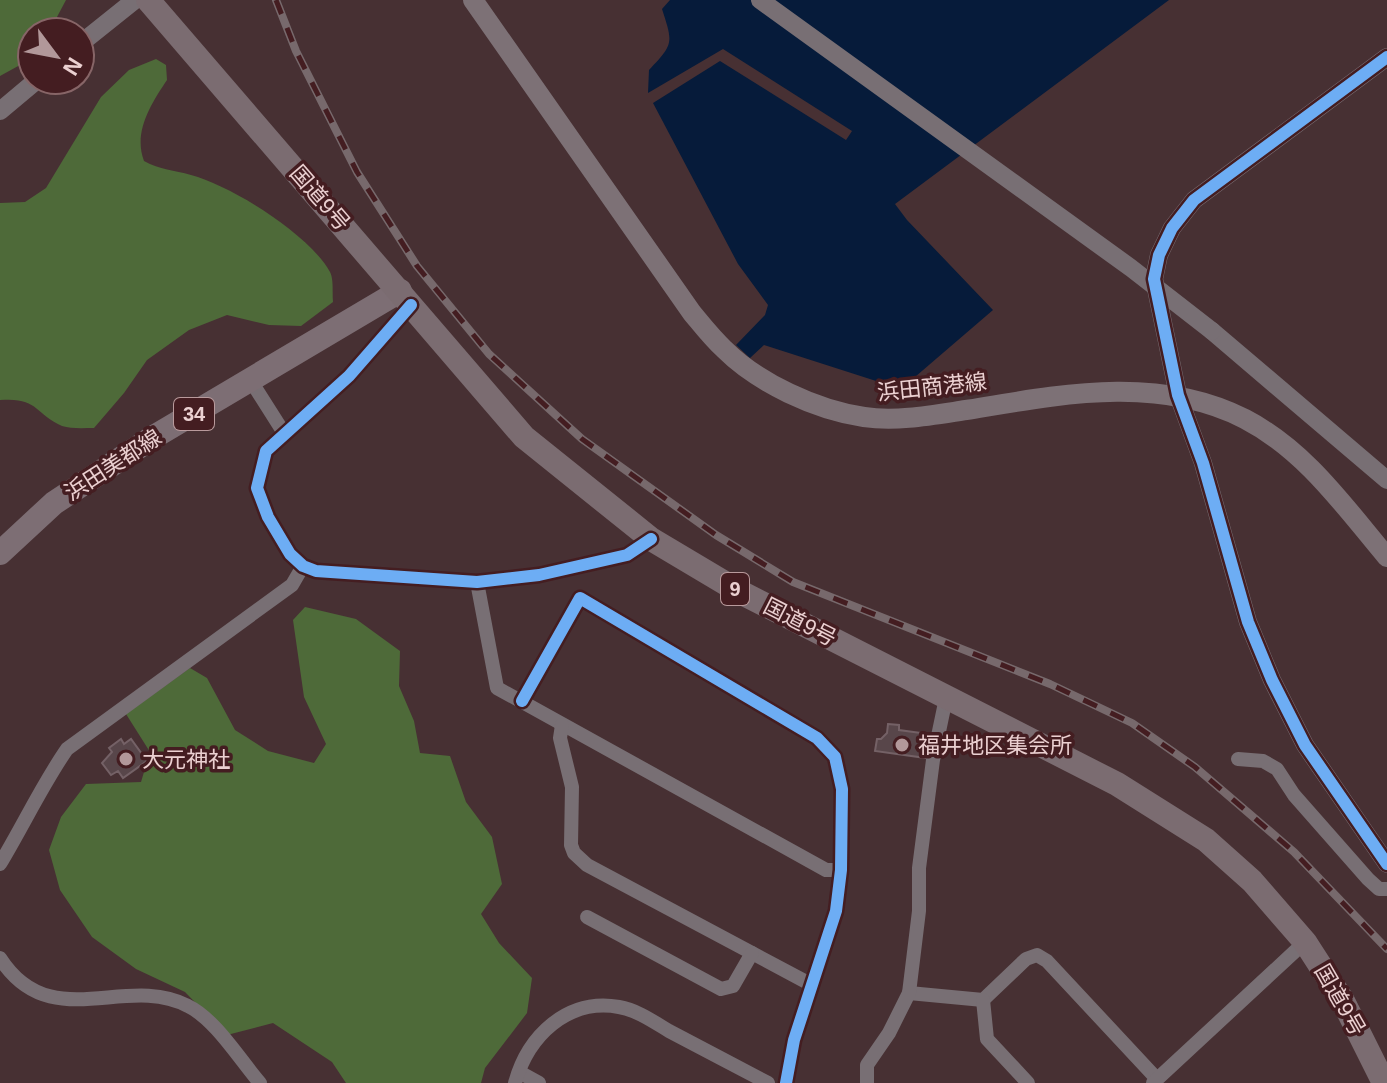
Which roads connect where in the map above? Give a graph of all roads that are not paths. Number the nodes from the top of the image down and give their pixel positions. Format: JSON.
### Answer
{"nodes":[{"id":1,"x":135,"y":0,"type":"edge"},
{"id":2,"x":148,"y":0,"type":"edge"},
{"id":3,"x":473,"y":0,"type":"edge"},
{"id":4,"x":760,"y":0,"type":"edge"},
{"id":5,"x":96,"y":30,"type":"edge"},
{"id":6,"x":1387,"y":57,"type":"edge"},
{"id":7,"x":18,"y":96,"type":"edge"},
{"id":8,"x":0,"y":111,"type":"edge"},
{"id":9,"x":405,"y":298,"type":"junction"},
{"id":10,"x":251,"y":381,"type":"junction"},
{"id":11,"x":1178,"y":395,"type":"junction"},
{"id":12,"x":284,"y":433,"type":"junction"},
{"id":13,"x":1387,"y":480,"type":"edge"},
{"id":14,"x":651,"y":539,"type":"junction"},
{"id":15,"x":0,"y":553,"type":"edge"},
{"id":16,"x":1387,"y":557,"type":"edge"},
{"id":17,"x":303,"y":566,"type":"junction"},
{"id":18,"x":477,"y":582,"type":"junction"},
{"id":19,"x":946,"y":698,"type":"junction"},
{"id":20,"x":522,"y":701,"type":"junction"},
{"id":21,"x":562,"y":725,"type":"junction"},
{"id":22,"x":1238,"y":759,"type":"dead end"},
{"id":23,"x":0,"y":864,"type":"edge"},
{"id":24,"x":1387,"y":864,"type":"edge"},
{"id":25,"x":841,"y":870,"type":"junction"},
{"id":26,"x":1387,"y":889,"type":"edge"},
{"id":27,"x":587,"y":917,"type":"dead end"},
{"id":28,"x":1305,"y":942,"type":"junction"},
{"id":29,"x":752,"y":953,"type":"junction"},
{"id":30,"x":0,"y":958,"type":"edge"},
{"id":31,"x":812,"y":985,"type":"junction"},
{"id":32,"x":909,"y":993,"type":"junction"},
{"id":33,"x":983,"y":1000,"type":"junction"},
{"id":34,"x":517,"y":1077,"type":"edge"},
{"id":35,"x":1160,"y":1080,"type":"edge"},
{"id":36,"x":260,"y":1083,"type":"edge"},
{"id":37,"x":539,"y":1083,"type":"edge"},
{"id":38,"x":768,"y":1083,"type":"edge"},
{"id":39,"x":786,"y":1083,"type":"edge"},
{"id":40,"x":867,"y":1083,"type":"edge"},
{"id":41,"x":1028,"y":1083,"type":"edge"},
{"id":42,"x":1384,"y":1083,"type":"edge"}],
"edges":[{"from":1,"to":5,"type":"street"},
{"from":2,"to":9,"type":"highway","name":"国道9号","number":"9"},
{"from":3,"to":11,"type":"main road","name":"浜田商港線"},
{"from":4,"to":13,"type":"street","bridge":true},
{"from":6,"to":11,"type":"street"},
{"from":7,"to":8,"type":"street"},
{"from":9,"to":10,"type":"main road","name":"浜田美都線","number":"34"},
{"from":9,"to":12,"type":"street"},
{"from":9,"to":14,"type":"highway","name":"国道9号","number":"9"},
{"from":10,"to":12,"type":"street"},
{"from":10,"to":15,"type":"main road","name":"浜田美都線","number":"34"},
{"from":11,"to":16,"type":"main road","name":"浜田商港線"},
{"from":11,"to":24,"type":"street"},
{"from":12,"to":17,"type":"street"},
{"from":14,"to":18,"type":"street"},
{"from":14,"to":19,"type":"highway","name":"国道9号","number":"9"},
{"from":17,"to":18,"type":"street"},
{"from":17,"to":23,"type":"street"},
{"from":18,"to":20,"type":"street"},
{"from":19,"to":28,"type":"highway","name":"国道9号","number":"9"},
{"from":19,"to":32,"type":"street"},
{"from":20,"to":21,"type":"street"},
{"from":20,"to":25,"type":"street"},
{"from":21,"to":25,"type":"street"},
{"from":21,"to":29,"type":"street"},
{"from":22,"to":26,"type":"street"},
{"from":25,"to":31,"type":"street"},
{"from":27,"to":29,"type":"street"},
{"from":28,"to":35,"type":"street"},
{"from":28,"to":42,"type":"highway","name":"国道9号","number":"9"},
{"from":29,"to":31,"type":"street"},
{"from":30,"to":36,"type":"street"},
{"from":31,"to":39,"type":"street"},
{"from":32,"to":33,"type":"street"},
{"from":32,"to":40,"type":"street"},
{"from":33,"to":35,"type":"street"},
{"from":33,"to":41,"type":"street"},
{"from":34,"to":37,"type":"street"},
{"from":34,"to":38,"type":"street"}]}
